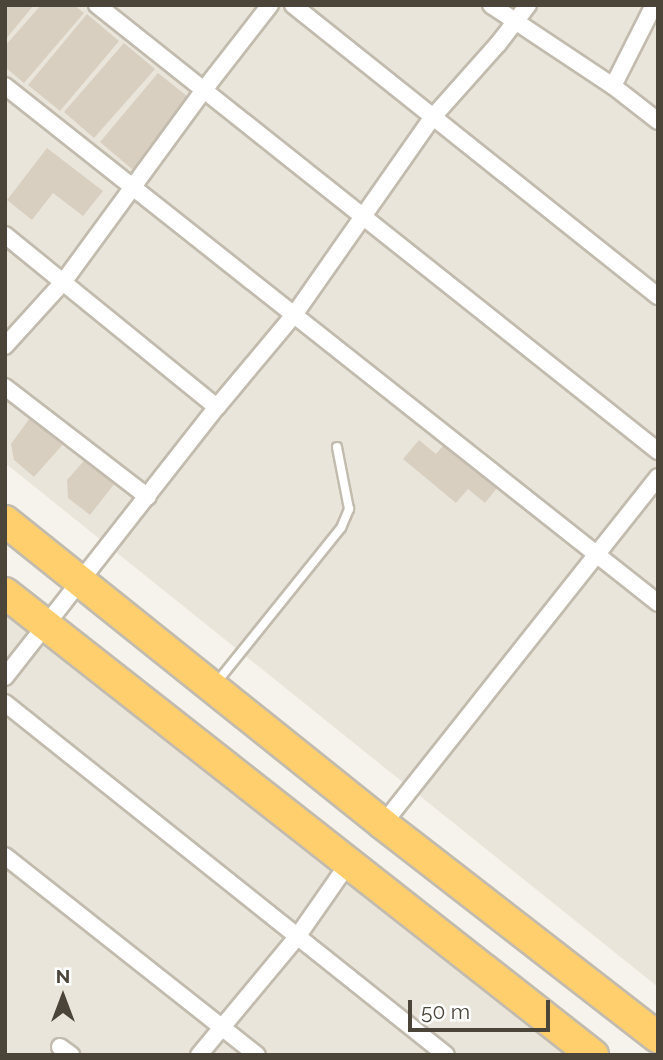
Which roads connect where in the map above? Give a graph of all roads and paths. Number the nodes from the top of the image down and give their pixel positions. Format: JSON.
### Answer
{"nodes":[{"id":1,"x":97,"y":5,"type":"edge"},
{"id":2,"x":270,"y":5,"type":"edge"},
{"id":3,"x":293,"y":5,"type":"edge"},
{"id":4,"x":491,"y":5,"type":"edge"},
{"id":5,"x":528,"y":5,"type":"edge"},
{"id":6,"x":654,"y":5,"type":"edge"},
{"id":7,"x":515,"y":23,"type":"junction"},
{"id":8,"x":5,"y":86,"type":"edge"},
{"id":9,"x":613,"y":86,"type":"junction"},
{"id":10,"x":203,"y":91,"type":"junction"},
{"id":11,"x":432,"y":118,"type":"junction"},
{"id":12,"x":658,"y":121,"type":"edge"},
{"id":13,"x":132,"y":188,"type":"junction"},
{"id":14,"x":364,"y":218,"type":"junction"},
{"id":15,"x":5,"y":234,"type":"edge"},
{"id":16,"x":64,"y":281,"type":"junction"},
{"id":17,"x":658,"y":296,"type":"edge"},
{"id":18,"x":294,"y":315,"type":"junction"},
{"id":19,"x":5,"y":346,"type":"edge"},
{"id":20,"x":5,"y":387,"type":"edge"},
{"id":21,"x":217,"y":407,"type":"junction"},
{"id":22,"x":337,"y":447,"type":"dead end"},
{"id":23,"x":658,"y":451,"type":"edge"},
{"id":24,"x":658,"y":477,"type":"edge"},
{"id":25,"x":148,"y":497,"type":"junction"},
{"id":26,"x":5,"y":521,"type":"edge"},
{"id":27,"x":597,"y":554,"type":"junction"},
{"id":28,"x":82,"y":581,"type":"junction"},
{"id":29,"x":5,"y":593,"type":"edge"},
{"id":30,"x":658,"y":603,"type":"edge"},
{"id":31,"x":44,"y":625,"type":"junction"},
{"id":32,"x":5,"y":677,"type":"edge"},
{"id":33,"x":212,"y":687,"type":"junction"},
{"id":34,"x":5,"y":703,"type":"edge"},
{"id":35,"x":383,"y":824,"type":"junction"},
{"id":36,"x":5,"y":856,"type":"edge"},
{"id":37,"x":348,"y":864,"type":"junction"},
{"id":38,"x":297,"y":937,"type":"junction"},
{"id":39,"x":221,"y":1027,"type":"junction"},
{"id":40,"x":658,"y":1037,"type":"edge"},
{"id":41,"x":199,"y":1055,"type":"edge"},
{"id":42,"x":257,"y":1055,"type":"edge"},
{"id":43,"x":446,"y":1055,"type":"edge"},
{"id":44,"x":593,"y":1055,"type":"edge"}],
"edges":[{"from":1,"to":10,"type":"street"},
{"from":2,"to":10,"type":"street"},
{"from":3,"to":11,"type":"street"},
{"from":4,"to":7,"type":"street"},
{"from":5,"to":7,"type":"street"},
{"from":6,"to":9,"type":"street"},
{"from":7,"to":9,"type":"street"},
{"from":7,"to":11,"type":"street"},
{"from":8,"to":13,"type":"street"},
{"from":9,"to":12,"type":"street"},
{"from":10,"to":13,"type":"street"},
{"from":10,"to":14,"type":"street"},
{"from":11,"to":14,"type":"street"},
{"from":11,"to":17,"type":"street"},
{"from":13,"to":16,"type":"street"},
{"from":13,"to":18,"type":"street"},
{"from":14,"to":18,"type":"street"},
{"from":14,"to":23,"type":"street"},
{"from":15,"to":16,"type":"street"},
{"from":16,"to":19,"type":"street"},
{"from":16,"to":21,"type":"street"},
{"from":18,"to":21,"type":"street"},
{"from":18,"to":27,"type":"street"},
{"from":20,"to":25,"type":"street"},
{"from":21,"to":25,"type":"street"},
{"from":22,"to":33,"type":"lane"},
{"from":24,"to":27,"type":"street"},
{"from":25,"to":28,"type":"street"},
{"from":26,"to":28,"type":"highway"},
{"from":27,"to":30,"type":"street"},
{"from":27,"to":35,"type":"street"},
{"from":28,"to":31,"type":"street"},
{"from":28,"to":33,"type":"highway"},
{"from":29,"to":31,"type":"highway"},
{"from":31,"to":32,"type":"street"},
{"from":31,"to":37,"type":"highway"},
{"from":33,"to":35,"type":"highway"},
{"from":34,"to":38,"type":"street"},
{"from":35,"to":40,"type":"highway"},
{"from":36,"to":39,"type":"street"},
{"from":37,"to":38,"type":"street"},
{"from":37,"to":44,"type":"highway"},
{"from":38,"to":39,"type":"street"},
{"from":38,"to":43,"type":"street"},
{"from":39,"to":41,"type":"street"},
{"from":39,"to":42,"type":"street"}]}
